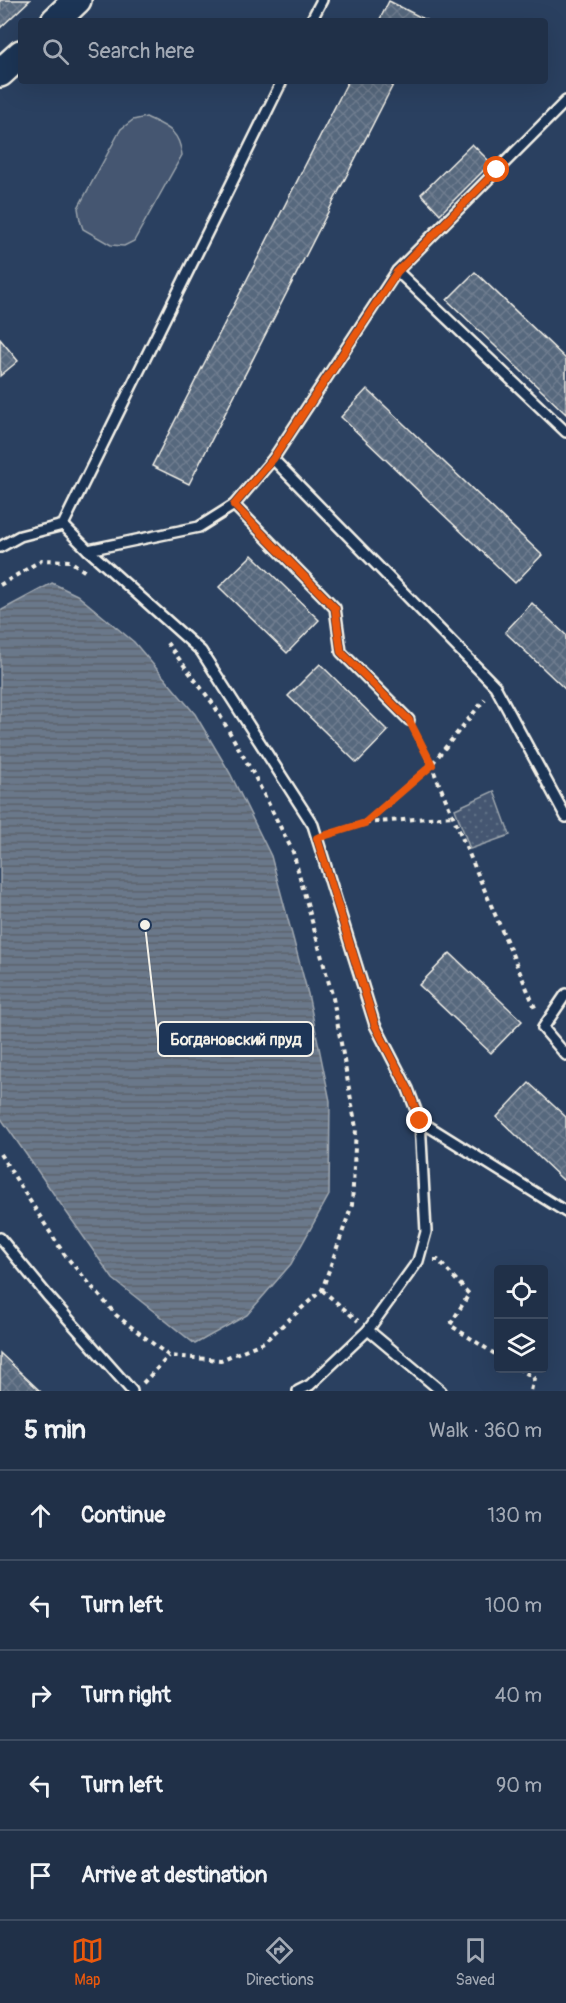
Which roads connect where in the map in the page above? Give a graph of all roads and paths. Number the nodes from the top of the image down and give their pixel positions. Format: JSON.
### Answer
{"nodes":[{"id":1,"x":77,"y":0,"type":"edge"},
{"id":2,"x":322,"y":0,"type":"edge"},
{"id":3,"x":58,"y":18,"type":"edge"},
{"id":4,"x":313,"y":18,"type":"edge"},
{"id":5,"x":18,"y":57,"type":"edge"},
{"id":6,"x":0,"y":74,"type":"edge"},
{"id":7,"x":281,"y":84,"type":"edge"},
{"id":8,"x":566,"y":101,"type":"edge"},
{"id":9,"x":397,"y":272,"type":"junction"},
{"id":10,"x":566,"y":432,"type":"edge"},
{"id":11,"x":273,"y":459,"type":"junction"},
{"id":12,"x":234,"y":505,"type":"junction"},
{"id":13,"x":63,"y":525,"type":"junction"},
{"id":14,"x":0,"y":548,"type":"edge"},
{"id":15,"x":88,"y":550,"type":"junction"},
{"id":16,"x":93,"y":577,"type":"dead end"},
{"id":17,"x":0,"y":585,"type":"edge"},
{"id":18,"x":162,"y":637,"type":"dead end"},
{"id":19,"x":495,"y":686,"type":"junction"},
{"id":20,"x":409,"y":720,"type":"joint"},
{"id":21,"x":432,"y":765,"type":"junction"},
{"id":22,"x":453,"y":816,"type":"junction"},
{"id":23,"x":566,"y":817,"type":"edge"},
{"id":24,"x":365,"y":823,"type":"junction"},
{"id":25,"x":317,"y":838,"type":"junction"},
{"id":26,"x":293,"y":852,"type":"junction"},
{"id":27,"x":566,"y":994,"type":"edge"},
{"id":28,"x":543,"y":1028,"type":"junction"},
{"id":29,"x":566,"y":1054,"type":"edge"},
{"id":30,"x":420,"y":1121,"type":"junction"},
{"id":31,"x":0,"y":1154,"type":"edge"},
{"id":32,"x":566,"y":1212,"type":"edge"},
{"id":33,"x":0,"y":1238,"type":"edge"},
{"id":34,"x":418,"y":1261,"type":"junction"},
{"id":35,"x":322,"y":1290,"type":"junction"},
{"id":36,"x":368,"y":1330,"type":"junction"},
{"id":37,"x":494,"y":1353,"type":"edge"},
{"id":38,"x":169,"y":1356,"type":"junction"},
{"id":39,"x":526,"y":1373,"type":"edge"},
{"id":40,"x":142,"y":1384,"type":"dead end"},
{"id":41,"x":132,"y":1391,"type":"edge"},
{"id":42,"x":298,"y":1391,"type":"edge"},
{"id":43,"x":441,"y":1391,"type":"edge"},
{"id":44,"x":531,"y":1391,"type":"edge"}],
"edges":[{"from":1,"to":3,"type":"street"},
{"from":2,"to":4,"type":"lane"},
{"from":5,"to":6,"type":"street"},
{"from":7,"to":13,"type":"lane"},
{"from":8,"to":9,"type":"lane"},
{"from":9,"to":10,"type":"lane"},
{"from":9,"to":11,"type":"lane"},
{"from":11,"to":12,"type":"lane"},
{"from":11,"to":19,"type":"lane"},
{"from":12,"to":15,"type":"lane"},
{"from":12,"to":20,"type":"lane"},
{"from":13,"to":14,"type":"lane"},
{"from":13,"to":15,"type":"lane"},
{"from":15,"to":25,"type":"lane"},
{"from":16,"to":17,"type":"path"},
{"from":18,"to":26,"type":"path"},
{"from":19,"to":21,"type":"path"},
{"from":19,"to":23,"type":"lane"},
{"from":20,"to":21,"type":"path"},
{"from":21,"to":22,"type":"path"},
{"from":21,"to":24,"type":"path"},
{"from":22,"to":24,"type":"path"},
{"from":22,"to":28,"type":"path"},
{"from":24,"to":25,"type":"path"},
{"from":25,"to":26,"type":"path"},
{"from":25,"to":30,"type":"lane"},
{"from":26,"to":35,"type":"path"},
{"from":27,"to":28,"type":"lane"},
{"from":28,"to":29,"type":"lane"},
{"from":30,"to":32,"type":"lane"},
{"from":30,"to":34,"type":"lane"},
{"from":31,"to":38,"type":"path"},
{"from":33,"to":41,"type":"lane"},
{"from":34,"to":36,"type":"lane"},
{"from":34,"to":37,"type":"path"},
{"from":35,"to":36,"type":"path"},
{"from":35,"to":38,"type":"path"},
{"from":36,"to":42,"type":"lane"},
{"from":36,"to":43,"type":"lane"},
{"from":38,"to":40,"type":"path"},
{"from":39,"to":44,"type":"path"}]}
